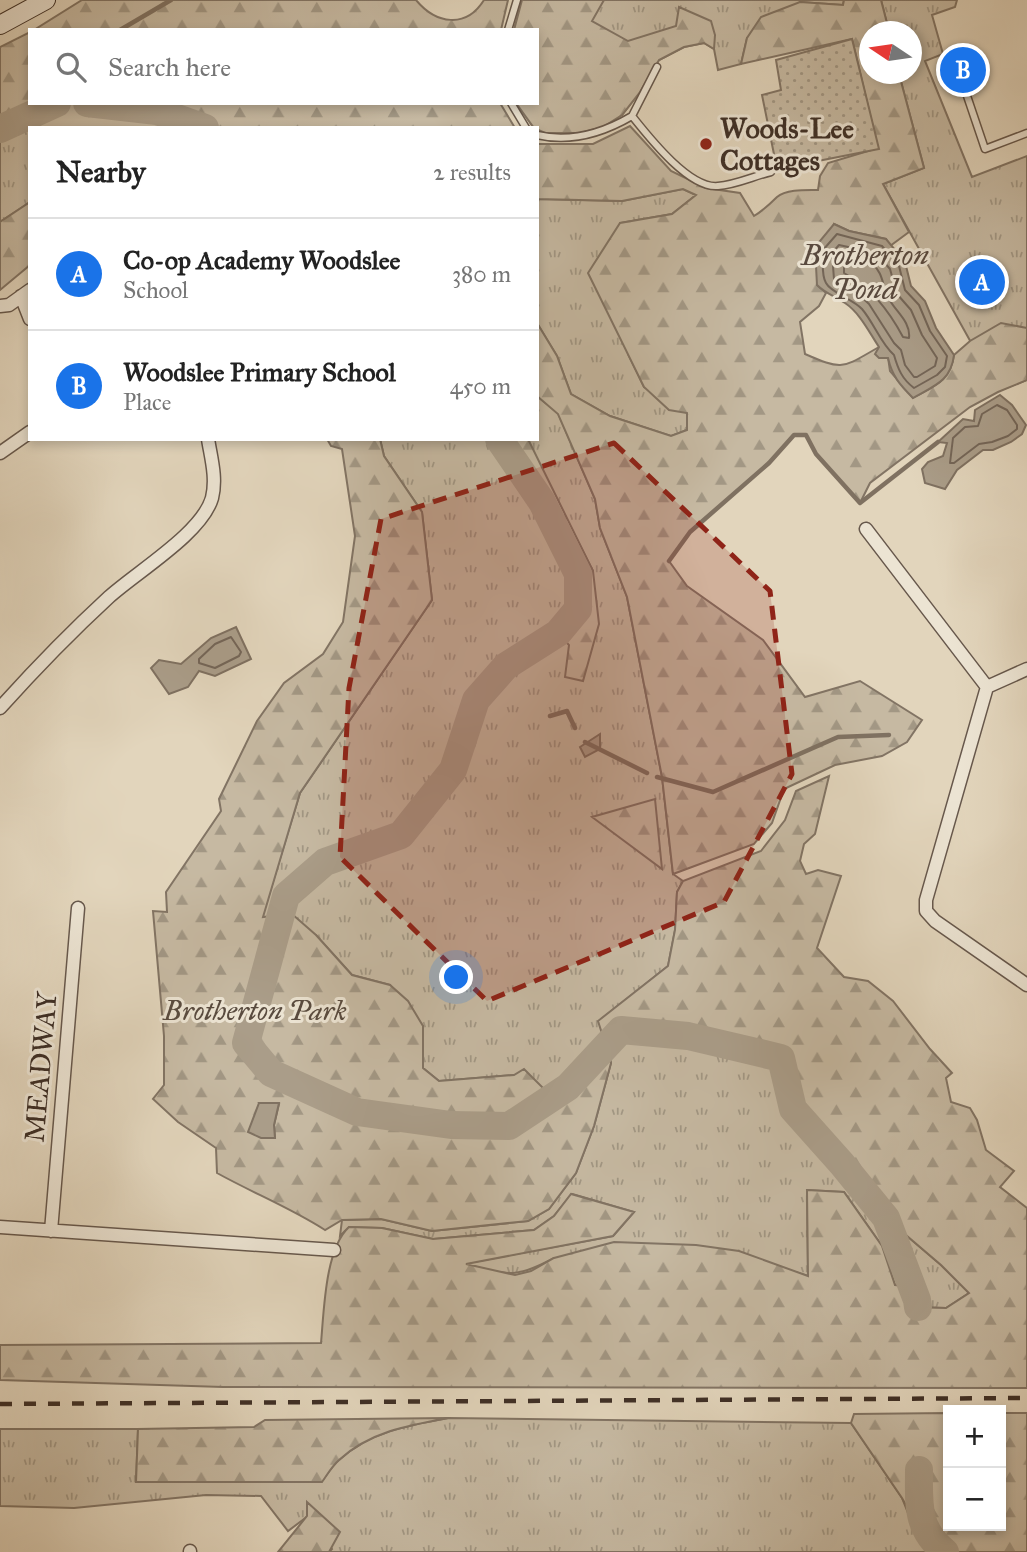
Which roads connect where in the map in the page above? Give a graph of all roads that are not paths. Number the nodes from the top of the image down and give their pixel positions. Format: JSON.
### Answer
{"nodes":[{"id":1,"x":46,"y":0,"type":"edge"},
{"id":2,"x":517,"y":0,"type":"edge"},
{"id":3,"x":0,"y":25,"type":"edge"},
{"id":4,"x":509,"y":28,"type":"edge"},
{"id":5,"x":657,"y":67,"type":"dead end"},
{"id":6,"x":964,"y":87,"type":"dead end"},
{"id":7,"x":512,"y":105,"type":"edge"},
{"id":8,"x":632,"y":116,"type":"junction"},
{"id":9,"x":525,"y":126,"type":"edge"},
{"id":10,"x":1027,"y":133,"type":"edge"},
{"id":11,"x":539,"y":136,"type":"edge"},
{"id":12,"x":771,"y":173,"type":"dead end"},
{"id":13,"x":25,"y":293,"type":"edge"},
{"id":14,"x":0,"y":306,"type":"edge"},
{"id":15,"x":28,"y":433,"type":"edge"},
{"id":16,"x":208,"y":441,"type":"edge"},
{"id":17,"x":0,"y":453,"type":"edge"},
{"id":18,"x":866,"y":529,"type":"dead end"},
{"id":19,"x":1027,"y":669,"type":"edge"},
{"id":20,"x":987,"y":687,"type":"junction"},
{"id":21,"x":1,"y":704,"type":"edge"},
{"id":22,"x":78,"y":908,"type":"dead end"},
{"id":23,"x":1027,"y":985,"type":"edge"},
{"id":24,"x":0,"y":1227,"type":"edge"},
{"id":25,"x":51,"y":1231,"type":"junction"},
{"id":26,"x":334,"y":1250,"type":"dead end"}],
"edges":[{"from":1,"to":3,"type":"main road"},
{"from":2,"to":4,"type":"lane"},
{"from":5,"to":8,"type":"lane"},
{"from":6,"to":10,"type":"lane"},
{"from":7,"to":9,"type":"lane"},
{"from":8,"to":11,"type":"lane"},
{"from":8,"to":12,"type":"lane"},
{"from":13,"to":14,"type":"street"},
{"from":15,"to":17,"type":"street"},
{"from":16,"to":21,"type":"street"},
{"from":18,"to":20,"type":"street"},
{"from":19,"to":20,"type":"street"},
{"from":20,"to":23,"type":"street"},
{"from":22,"to":25,"type":"street","name":"MEADWAY"},
{"from":24,"to":25,"type":"street"},
{"from":25,"to":26,"type":"street"}]}
